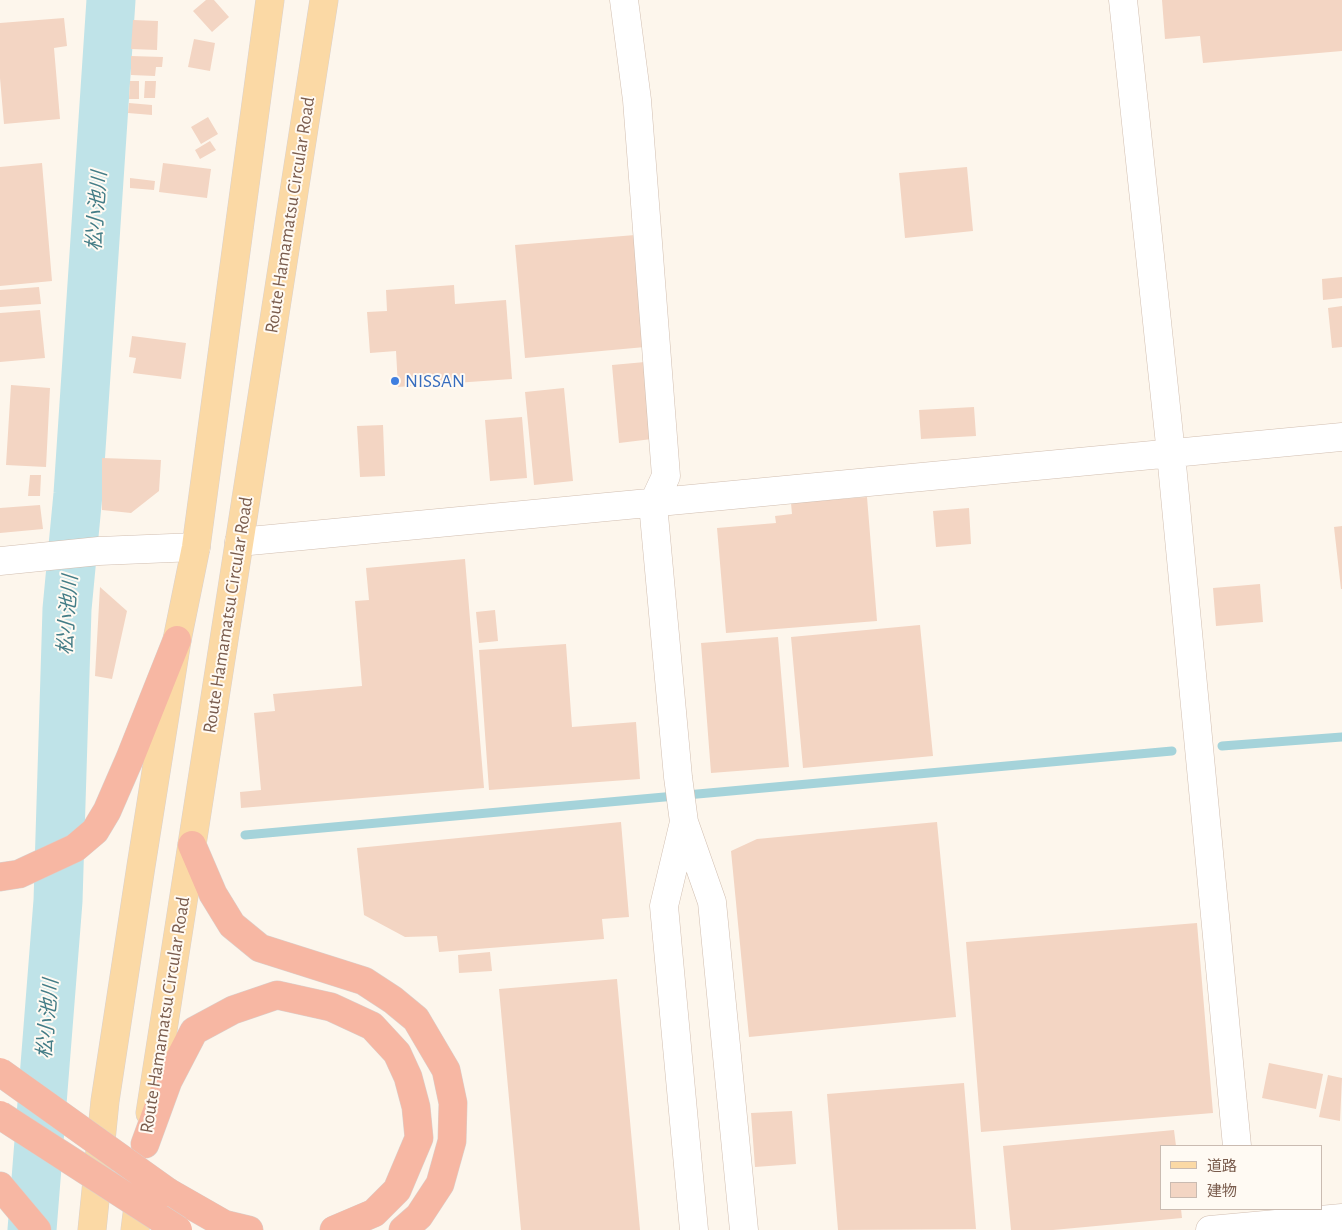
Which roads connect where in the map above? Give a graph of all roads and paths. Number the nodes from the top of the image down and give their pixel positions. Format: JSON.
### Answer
{"nodes":[{"id":1,"x":270,"y":0,"type":"edge"},
{"id":2,"x":324,"y":0,"type":"edge"},
{"id":3,"x":624,"y":0,"type":"edge"},
{"id":4,"x":1123,"y":0,"type":"edge"},
{"id":5,"x":1342,"y":437,"type":"edge"},
{"id":6,"x":1171,"y":454,"type":"junction"},
{"id":7,"x":653,"y":504,"type":"junction"},
{"id":8,"x":239,"y":542,"type":"junction"},
{"id":9,"x":196,"y":547,"type":"junction"},
{"id":10,"x":0,"y":561,"type":"edge"},
{"id":11,"x":177,"y":640,"type":"junction"},
{"id":12,"x":682,"y":815,"type":"junction"},
{"id":13,"x":192,"y":845,"type":"junction"},
{"id":14,"x":9,"y":876,"type":"edge"},
{"id":15,"x":0,"y":1072,"type":"edge"},
{"id":16,"x":0,"y":1115,"type":"edge"},
{"id":17,"x":145,"y":1144,"type":"junction"},
{"id":18,"x":1237,"y":1145,"type":"edge"},
{"id":19,"x":0,"y":1186,"type":"edge"},
{"id":20,"x":1342,"y":1218,"type":"edge"},
{"id":21,"x":1244,"y":1222,"type":"edge"},
{"id":22,"x":37,"y":1230,"type":"edge"},
{"id":23,"x":92,"y":1230,"type":"edge"},
{"id":24,"x":135,"y":1230,"type":"edge"},
{"id":25,"x":178,"y":1230,"type":"edge"},
{"id":26,"x":249,"y":1230,"type":"edge"},
{"id":27,"x":334,"y":1230,"type":"edge"},
{"id":28,"x":403,"y":1230,"type":"edge"},
{"id":29,"x":694,"y":1230,"type":"edge"},
{"id":30,"x":744,"y":1230,"type":"edge"},
{"id":31,"x":1210,"y":1230,"type":"edge"}],
"edges":[{"from":1,"to":9,"type":"main road"},
{"from":2,"to":8,"type":"main road","name":"Route Hamamatsu Circular Road"},
{"from":3,"to":7,"type":"street"},
{"from":4,"to":6,"type":"street"},
{"from":5,"to":6,"type":"street"},
{"from":6,"to":7,"type":"street"},
{"from":6,"to":18,"type":"street"},
{"from":7,"to":8,"type":"street"},
{"from":7,"to":12,"type":"street"},
{"from":8,"to":13,"type":"main road","name":"Route Hamamatsu Circular Road"},
{"from":9,"to":10,"type":"street"},
{"from":9,"to":11,"type":"main road"},
{"from":11,"to":14,"type":"highway"},
{"from":11,"to":23,"type":"main road"},
{"from":12,"to":29,"type":"street"},
{"from":12,"to":30,"type":"street"},
{"from":13,"to":17,"type":"main road","name":"Route Hamamatsu Circular Road"},
{"from":13,"to":28,"type":"highway"},
{"from":15,"to":26,"type":"highway","bridge":true},
{"from":16,"to":25,"type":"highway","bridge":true},
{"from":17,"to":24,"type":"main road","name":"Route Hamamatsu Circular Road"},
{"from":17,"to":27,"type":"highway"},
{"from":19,"to":22,"type":"highway"},
{"from":20,"to":21,"type":"street"},
{"from":21,"to":31,"type":"street"}]}
